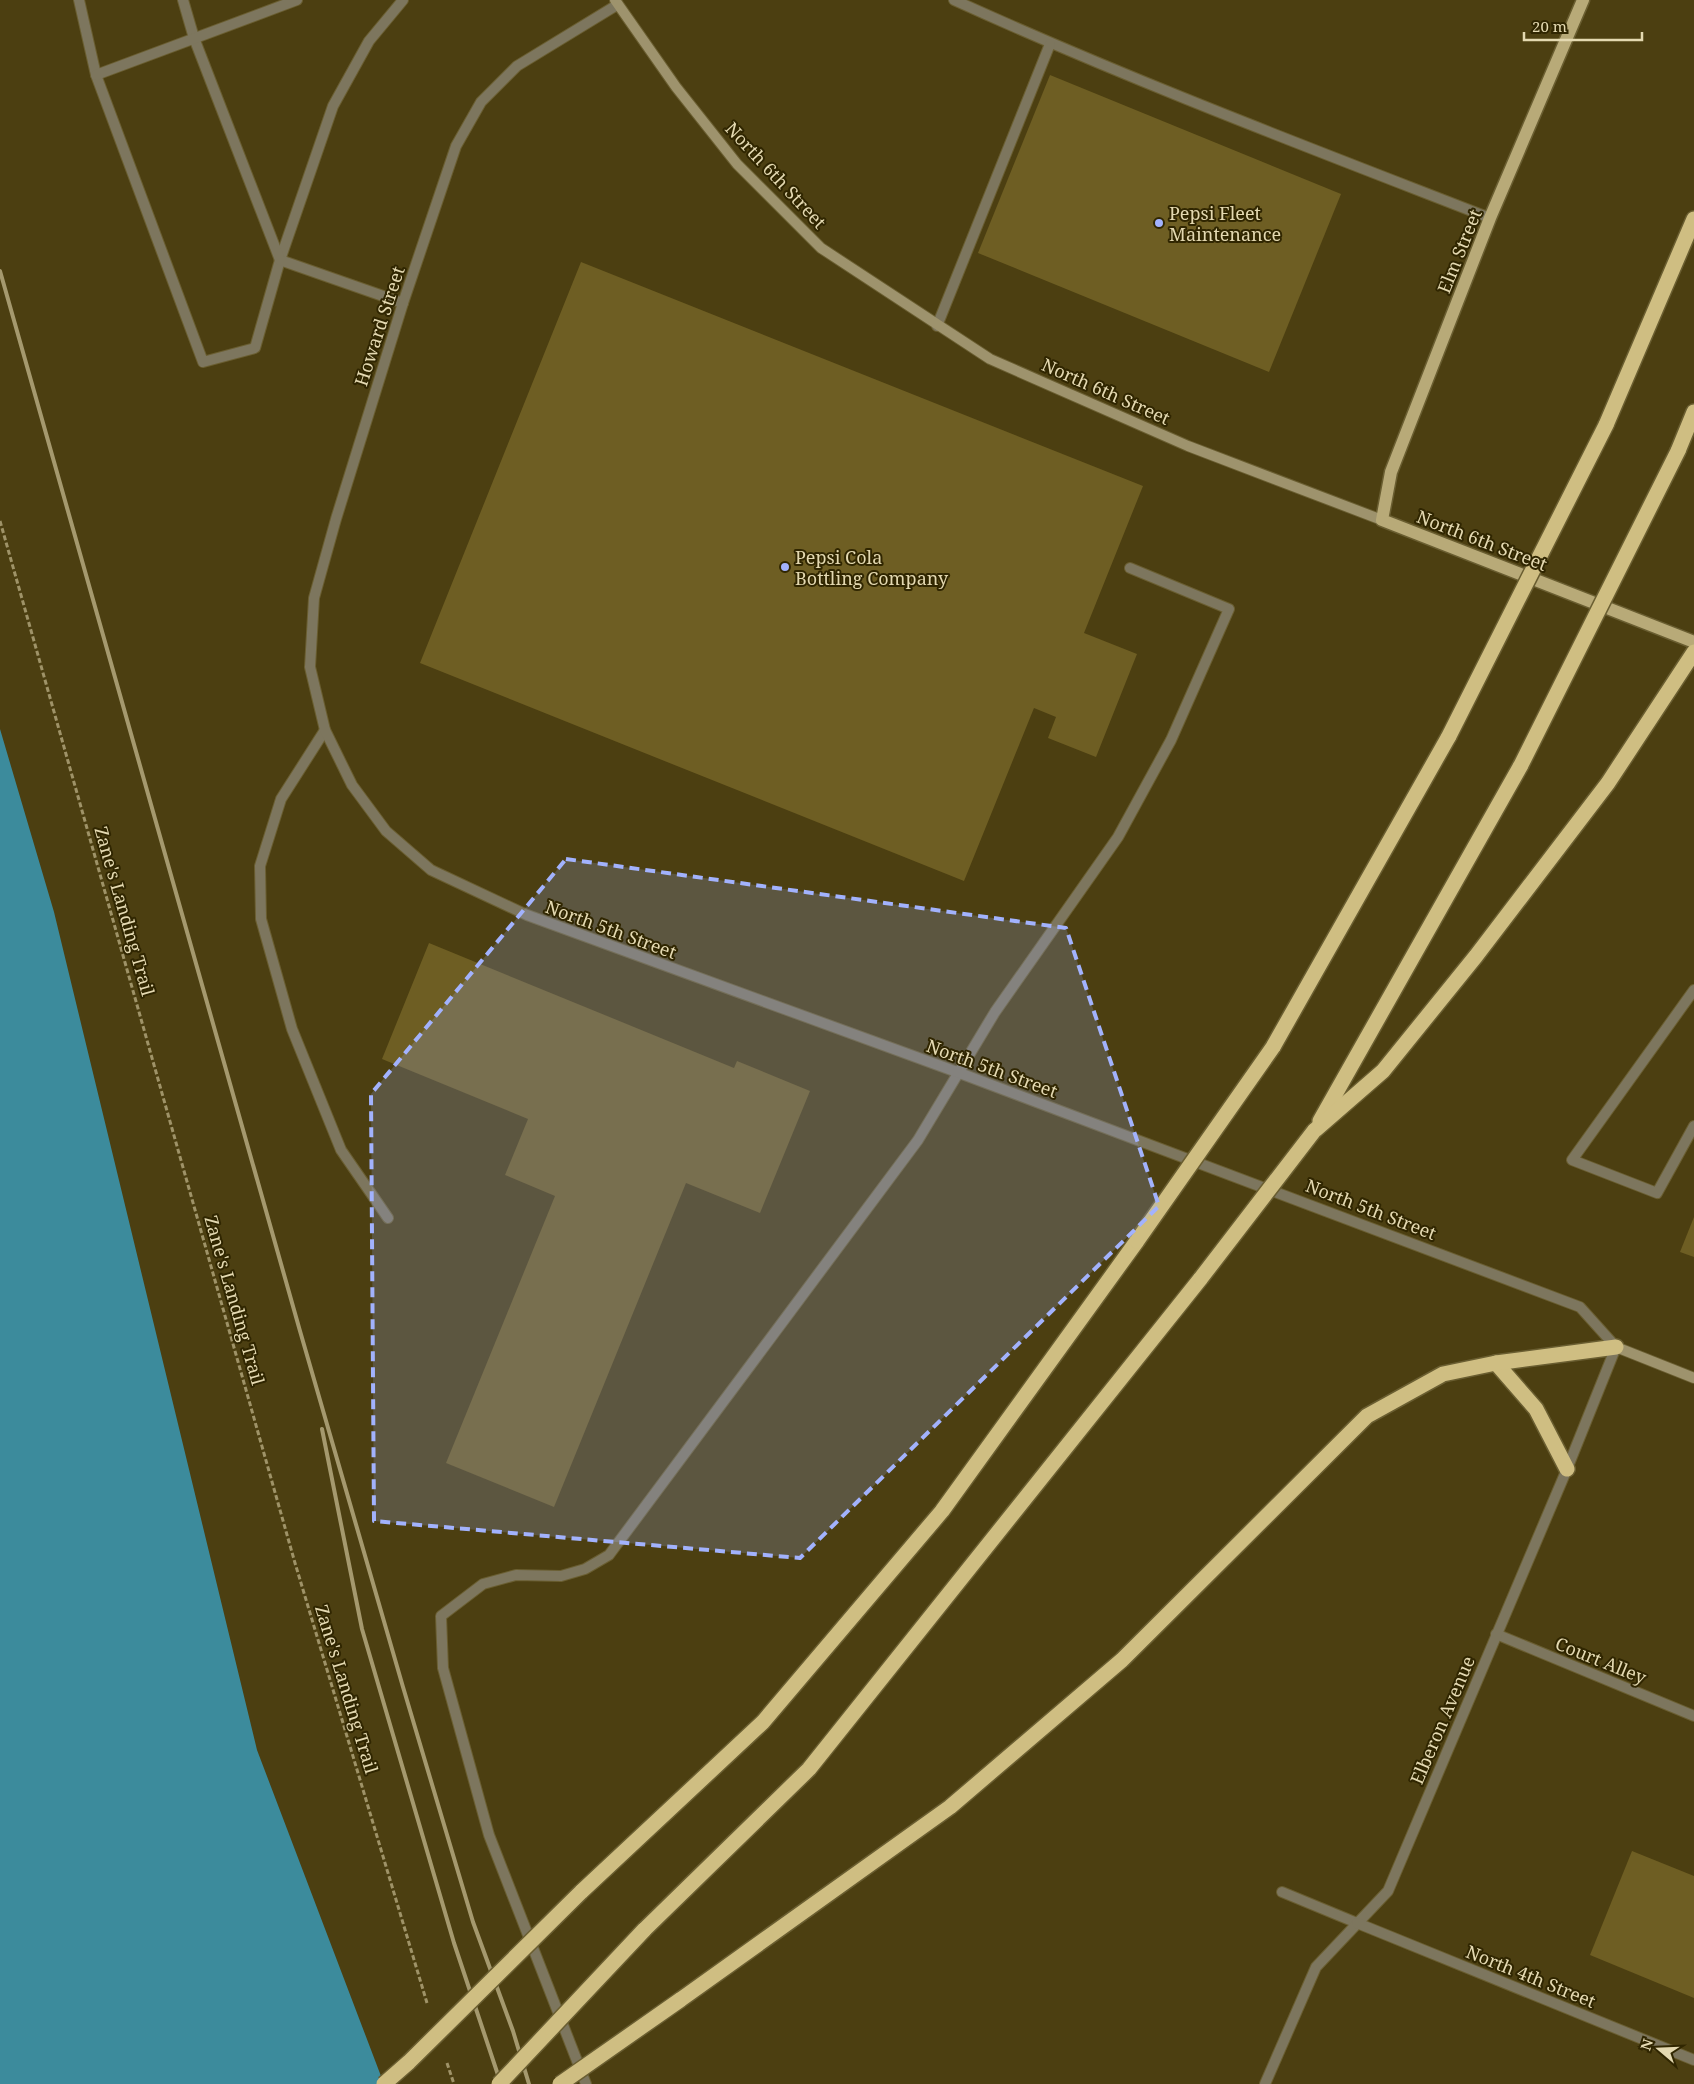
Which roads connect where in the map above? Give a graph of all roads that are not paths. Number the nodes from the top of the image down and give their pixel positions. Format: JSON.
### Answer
{"nodes":[{"id":1,"x":79,"y":0,"type":"edge"},
{"id":2,"x":183,"y":0,"type":"edge"},
{"id":3,"x":297,"y":0,"type":"edge"},
{"id":4,"x":403,"y":0,"type":"edge"},
{"id":5,"x":954,"y":0,"type":"edge"},
{"id":6,"x":1583,"y":0,"type":"edge"},
{"id":7,"x":616,"y":2,"type":"edge"},
{"id":8,"x":194,"y":38,"type":"junction"},
{"id":9,"x":1050,"y":44,"type":"junction"},
{"id":10,"x":96,"y":75,"type":"junction"},
{"id":11,"x":1490,"y":218,"type":"junction"},
{"id":12,"x":1694,"y":219,"type":"edge"},
{"id":13,"x":280,"y":260,"type":"junction"},
{"id":14,"x":403,"y":303,"type":"junction"},
{"id":15,"x":937,"y":326,"type":"junction"},
{"id":16,"x":1694,"y":412,"type":"edge"},
{"id":17,"x":1382,"y":520,"type":"junction"},
{"id":18,"x":1130,"y":568,"type":"dead end"},
{"id":19,"x":1694,"y":642,"type":"edge"},
{"id":20,"x":1694,"y":652,"type":"edge"},
{"id":21,"x":325,"y":730,"type":"junction"},
{"id":22,"x":1694,"y":990,"type":"edge"},
{"id":23,"x":957,"y":1072,"type":"junction"},
{"id":24,"x":1694,"y":1126,"type":"edge"},
{"id":25,"x":1314,"y":1131,"type":"junction"},
{"id":26,"x":388,"y":1218,"type":"dead end"},
{"id":27,"x":1616,"y":1347,"type":"junction"},
{"id":28,"x":1496,"y":1363,"type":"junction"},
{"id":29,"x":1694,"y":1378,"type":"edge"},
{"id":30,"x":1567,"y":1469,"type":"junction"},
{"id":31,"x":1496,"y":1634,"type":"junction"},
{"id":32,"x":1694,"y":1716,"type":"edge"},
{"id":33,"x":1282,"y":1892,"type":"dead end"},
{"id":34,"x":1357,"y":1922,"type":"junction"},
{"id":35,"x":1694,"y":2060,"type":"edge"},
{"id":36,"x":384,"y":2084,"type":"edge"},
{"id":37,"x":499,"y":2084,"type":"edge"},
{"id":38,"x":560,"y":2084,"type":"edge"},
{"id":39,"x":586,"y":2084,"type":"edge"},
{"id":40,"x":1265,"y":2084,"type":"edge"}],
"edges":[{"from":1,"to":10,"type":"street"},
{"from":2,"to":8,"type":"street"},
{"from":3,"to":8,"type":"street"},
{"from":4,"to":13,"type":"street"},
{"from":5,"to":9,"type":"street"},
{"from":6,"to":11,"type":"main road","name":"Elm Street"},
{"from":7,"to":14,"type":"street","name":"Howard Street"},
{"from":7,"to":15,"type":"main road","name":"North 6th Street"},
{"from":8,"to":10,"type":"street"},
{"from":8,"to":13,"type":"street"},
{"from":9,"to":11,"type":"street"},
{"from":9,"to":15,"type":"street"},
{"from":10,"to":13,"type":"street"},
{"from":11,"to":17,"type":"main road","name":"Elm Street"},
{"from":12,"to":36,"type":"highway","bridge":true},
{"from":13,"to":14,"type":"street"},
{"from":14,"to":21,"type":"street","name":"Howard Street"},
{"from":15,"to":17,"type":"main road","name":"North 6th Street"},
{"from":16,"to":25,"type":"highway","bridge":true},
{"from":17,"to":19,"type":"main road","name":"North 6th Street"},
{"from":18,"to":23,"type":"street"},
{"from":20,"to":25,"type":"highway"},
{"from":21,"to":23,"type":"street","name":"North 5th Street"},
{"from":21,"to":26,"type":"street"},
{"from":22,"to":24,"type":"street"},
{"from":23,"to":27,"type":"street","name":"North 5th Street"},
{"from":23,"to":39,"type":"street"},
{"from":25,"to":37,"type":"highway","bridge":true},
{"from":27,"to":28,"type":"highway"},
{"from":27,"to":29,"type":"main road","name":"North 5th Street"},
{"from":27,"to":30,"type":"street","name":"Elberon Avenue"},
{"from":28,"to":30,"type":"highway"},
{"from":28,"to":38,"type":"highway","bridge":true},
{"from":30,"to":31,"type":"street","name":"Elberon Avenue"},
{"from":31,"to":32,"type":"street","name":"Court Alley"},
{"from":31,"to":34,"type":"street","name":"Elberon Avenue"},
{"from":33,"to":34,"type":"street","name":"North 4th Street"},
{"from":34,"to":35,"type":"street","name":"North 4th Street"},
{"from":34,"to":40,"type":"street","name":"Elberon Avenue"}]}
